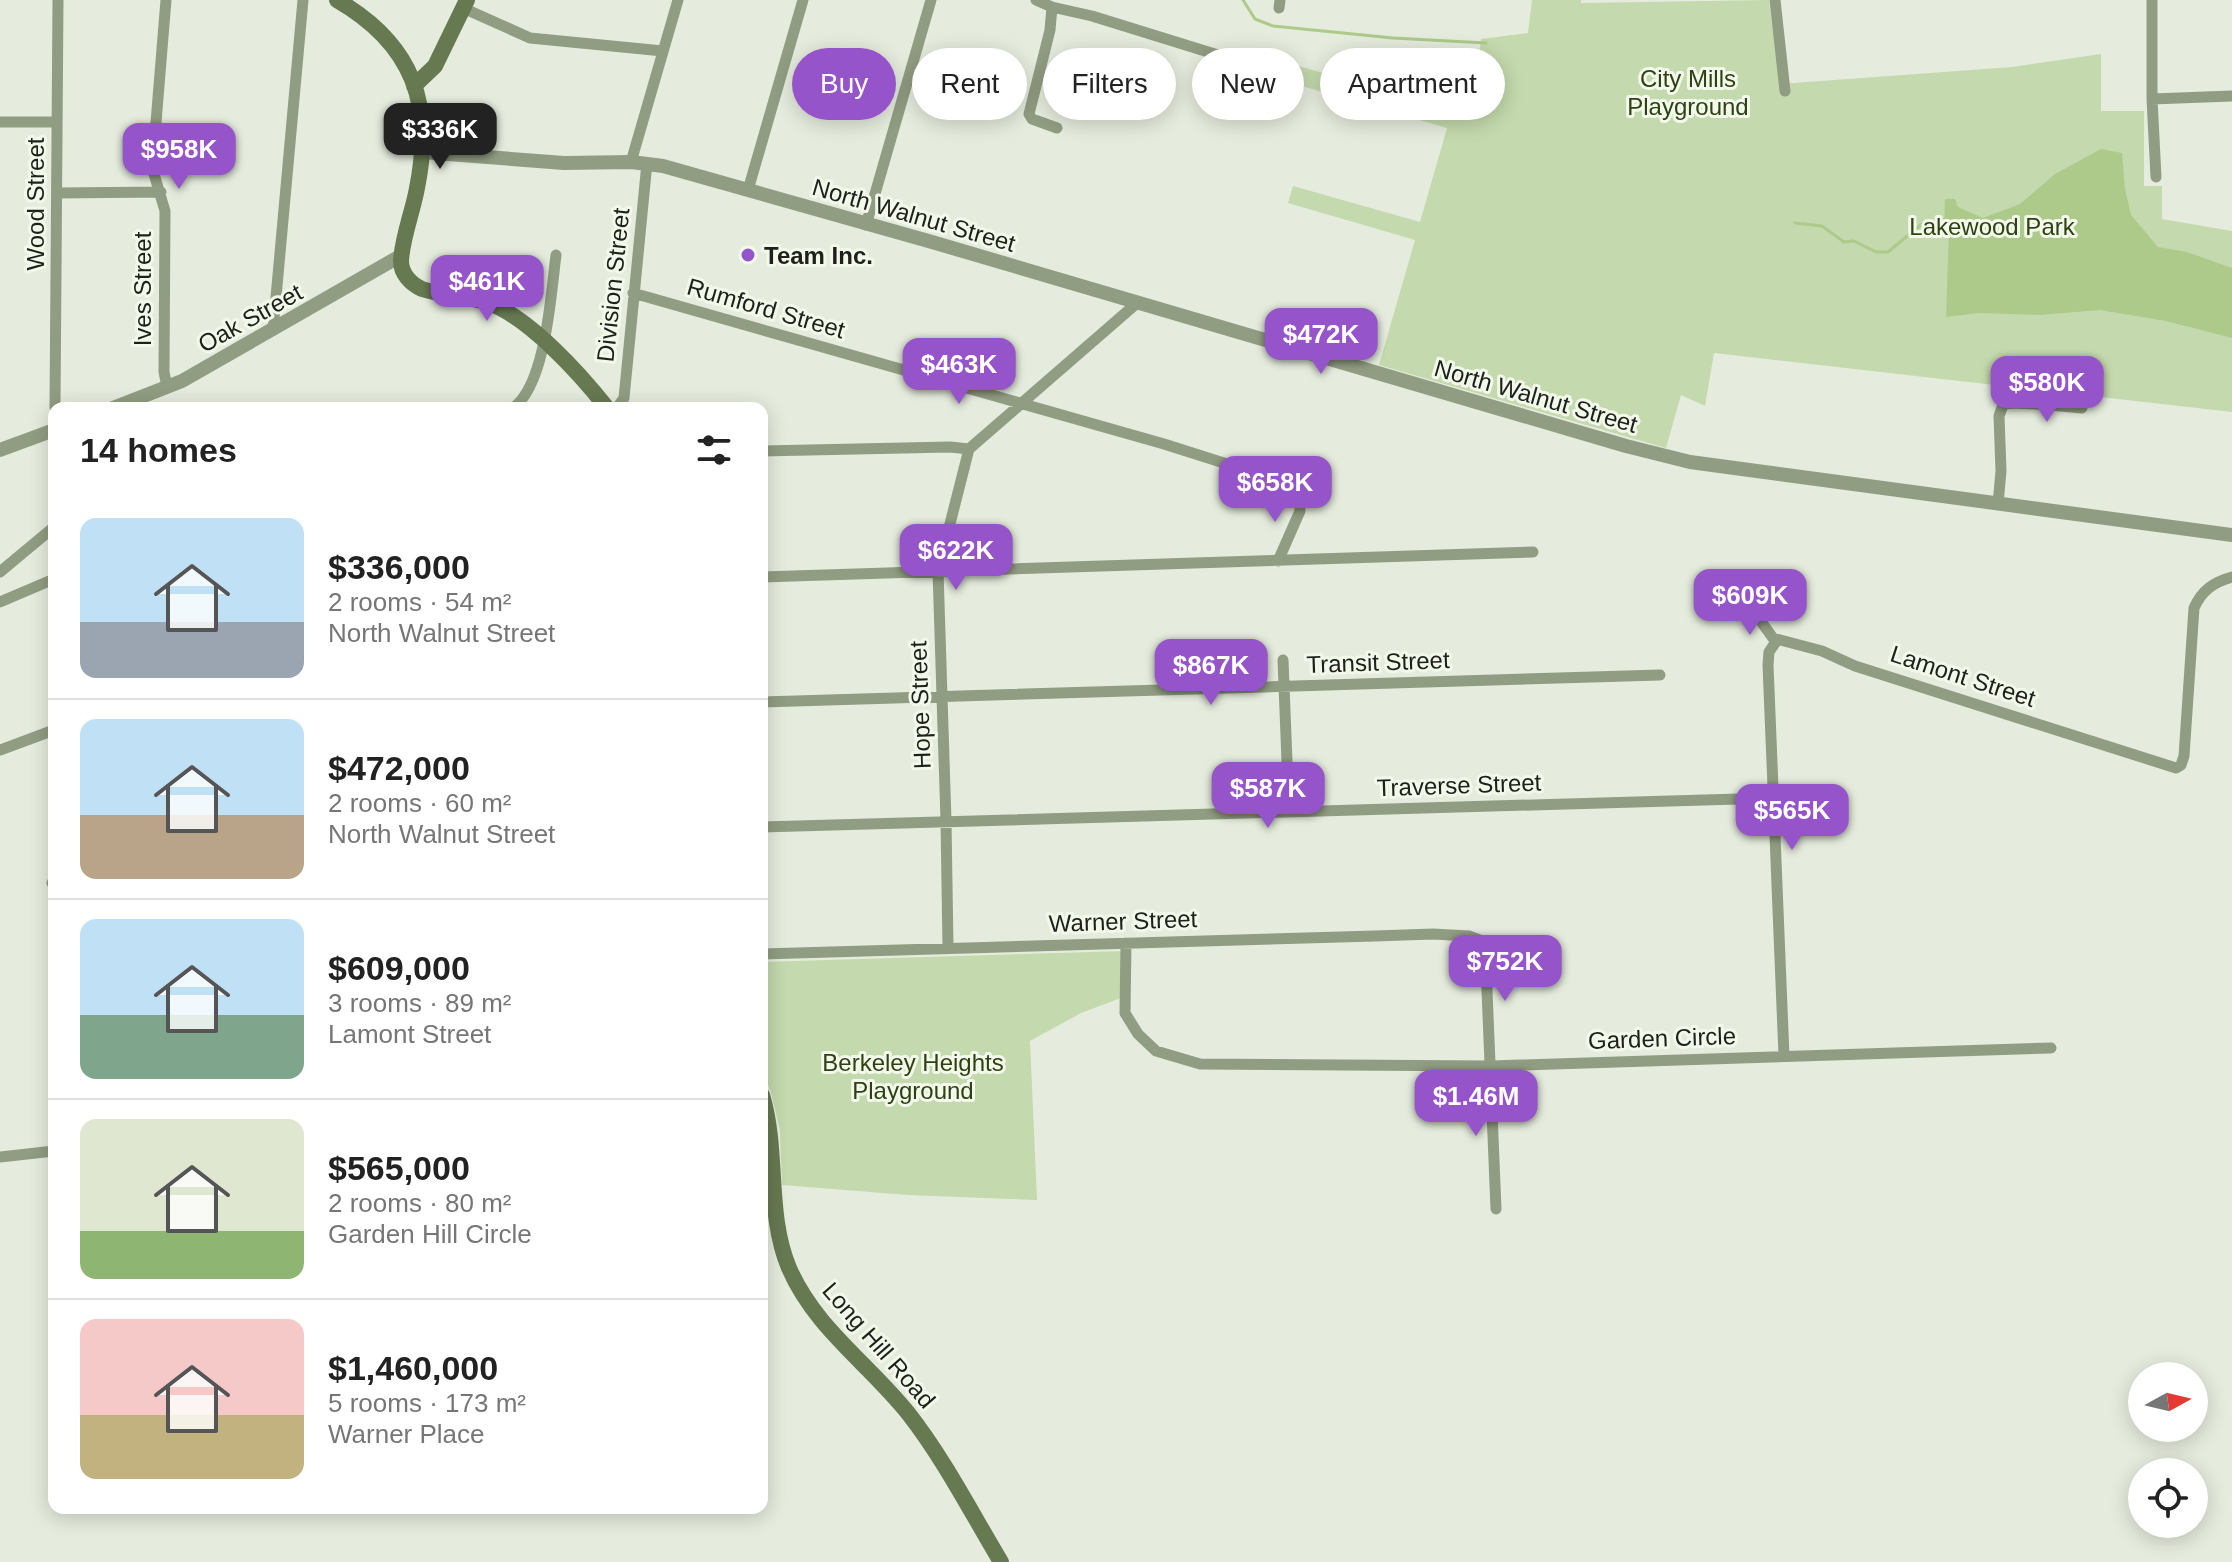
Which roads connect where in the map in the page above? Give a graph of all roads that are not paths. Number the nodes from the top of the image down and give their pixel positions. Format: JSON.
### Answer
{"nodes":[{"id":1,"x":58,"y":0,"type":"edge"},
{"id":2,"x":166,"y":0,"type":"edge"},
{"id":3,"x":303,"y":0,"type":"edge"},
{"id":4,"x":339,"y":0,"type":"edge"},
{"id":5,"x":678,"y":0,"type":"edge"},
{"id":6,"x":803,"y":0,"type":"edge"},
{"id":7,"x":931,"y":0,"type":"edge"},
{"id":8,"x":1036,"y":0,"type":"edge"},
{"id":9,"x":1775,"y":0,"type":"edge"},
{"id":10,"x":2152,"y":0,"type":"edge"},
{"id":11,"x":465,"y":4,"type":"edge"},
{"id":12,"x":1052,"y":7,"type":"junction"},
{"id":13,"x":1195,"y":48,"type":"edge"},
{"id":14,"x":663,"y":51,"type":"junction"},
{"id":15,"x":414,"y":86,"type":"junction"},
{"id":16,"x":1785,"y":91,"type":"dead end"},
{"id":17,"x":2232,"y":96,"type":"edge"},
{"id":18,"x":2152,"y":99,"type":"junction"},
{"id":19,"x":0,"y":122,"type":"edge"},
{"id":20,"x":57,"y":122,"type":"junction"},
{"id":21,"x":1057,"y":128,"type":"dead end"},
{"id":22,"x":422,"y":152,"type":"junction"},
{"id":23,"x":631,"y":162,"type":"junction"},
{"id":24,"x":647,"y":163,"type":"junction"},
{"id":25,"x":2156,"y":177,"type":"dead end"},
{"id":26,"x":748,"y":190,"type":"junction"},
{"id":27,"x":161,"y":192,"type":"junction"},
{"id":28,"x":57,"y":193,"type":"junction"},
{"id":29,"x":866,"y":225,"type":"junction"},
{"id":30,"x":402,"y":255,"type":"junction"},
{"id":31,"x":556,"y":255,"type":"dead end"},
{"id":32,"x":633,"y":293,"type":"junction"},
{"id":33,"x":1137,"y":303,"type":"junction"},
{"id":34,"x":273,"y":330,"type":"junction"},
{"id":35,"x":544,"y":342,"type":"junction"},
{"id":36,"x":167,"y":387,"type":"junction"},
{"id":37,"x":55,"y":402,"type":"edge"},
{"id":38,"x":128,"y":402,"type":"edge"},
{"id":39,"x":519,"y":402,"type":"edge"},
{"id":40,"x":601,"y":402,"type":"edge"},
{"id":41,"x":621,"y":402,"type":"edge"},
{"id":42,"x":1020,"y":405,"type":"junction"},
{"id":43,"x":2082,"y":408,"type":"dead end"},
{"id":44,"x":48,"y":432,"type":"edge"},
{"id":45,"x":969,"y":449,"type":"junction"},
{"id":46,"x":0,"y":450,"type":"edge"},
{"id":47,"x":768,"y":451,"type":"edge"},
{"id":48,"x":1998,"y":504,"type":"junction"},
{"id":49,"x":48,"y":532,"type":"edge"},
{"id":50,"x":2232,"y":535,"type":"edge"},
{"id":51,"x":1533,"y":552,"type":"dead end"},
{"id":52,"x":1278,"y":561,"type":"junction"},
{"id":53,"x":938,"y":571,"type":"junction"},
{"id":54,"x":0,"y":572,"type":"edge"},
{"id":55,"x":768,"y":577,"type":"edge"},
{"id":56,"x":2232,"y":577,"type":"edge"},
{"id":57,"x":48,"y":582,"type":"edge"},
{"id":58,"x":0,"y":602,"type":"edge"},
{"id":59,"x":1749,"y":605,"type":"dead end"},
{"id":60,"x":1777,"y":640,"type":"junction"},
{"id":61,"x":1283,"y":660,"type":"dead end"},
{"id":62,"x":1660,"y":675,"type":"dead end"},
{"id":63,"x":1284,"y":687,"type":"junction"},
{"id":64,"x":941,"y":697,"type":"junction"},
{"id":65,"x":768,"y":702,"type":"edge"},
{"id":66,"x":48,"y":732,"type":"edge"},
{"id":67,"x":0,"y":750,"type":"edge"},
{"id":68,"x":1773,"y":798,"type":"junction"},
{"id":69,"x":1289,"y":812,"type":"junction"},
{"id":70,"x":946,"y":821,"type":"junction"},
{"id":71,"x":768,"y":827,"type":"edge"},
{"id":72,"x":1126,"y":943,"type":"junction"},
{"id":73,"x":948,"y":947,"type":"junction"},
{"id":74,"x":768,"y":954,"type":"edge"},
{"id":75,"x":2051,"y":1048,"type":"dead end"},
{"id":76,"x":1784,"y":1056,"type":"junction"},
{"id":77,"x":1491,"y":1066,"type":"junction"},
{"id":78,"x":768,"y":1126,"type":"edge"},
{"id":79,"x":48,"y":1152,"type":"edge"},
{"id":80,"x":0,"y":1157,"type":"edge"},
{"id":81,"x":1496,"y":1209,"type":"dead end"},
{"id":82,"x":1001,"y":1562,"type":"edge"}],
"edges":[{"from":1,"to":20,"type":"street","name":"Wood Street"},
{"from":2,"to":27,"type":"street","name":"Ives Street"},
{"from":3,"to":34,"type":"street"},
{"from":4,"to":15,"type":"main road"},
{"from":5,"to":14,"type":"street"},
{"from":6,"to":26,"type":"street"},
{"from":7,"to":29,"type":"street"},
{"from":8,"to":12,"type":"street"},
{"from":9,"to":16,"type":"street"},
{"from":10,"to":18,"type":"street"},
{"from":11,"to":14,"type":"street"},
{"from":11,"to":15,"type":"main road"},
{"from":12,"to":13,"type":"street"},
{"from":12,"to":21,"type":"street"},
{"from":14,"to":23,"type":"street"},
{"from":15,"to":22,"type":"main road"},
{"from":17,"to":18,"type":"street"},
{"from":18,"to":25,"type":"street"},
{"from":19,"to":20,"type":"street"},
{"from":20,"to":28,"type":"street","name":"Wood Street"},
{"from":22,"to":23,"type":"street","name":"North Walnut Street"},
{"from":22,"to":30,"type":"main road"},
{"from":23,"to":24,"type":"street","name":"North Walnut Street"},
{"from":24,"to":26,"type":"street","name":"North Walnut Street"},
{"from":24,"to":32,"type":"street","name":"Division Street"},
{"from":26,"to":29,"type":"street","name":"North Walnut Street"},
{"from":27,"to":28,"type":"street"},
{"from":27,"to":36,"type":"street","name":"Ives Street"},
{"from":28,"to":37,"type":"street","name":"Wood Street"},
{"from":29,"to":33,"type":"street","name":"North Walnut Street"},
{"from":30,"to":34,"type":"street","name":"Oak Street"},
{"from":30,"to":35,"type":"main road"},
{"from":31,"to":35,"type":"street"},
{"from":32,"to":41,"type":"street","name":"Division Street"},
{"from":32,"to":42,"type":"street","name":"Rumford Street"},
{"from":33,"to":42,"type":"street"},
{"from":33,"to":48,"type":"street","name":"North Walnut Street"},
{"from":34,"to":36,"type":"street","name":"Oak Street"},
{"from":35,"to":39,"type":"street"},
{"from":35,"to":40,"type":"main road"},
{"from":36,"to":38,"type":"street","name":"Oak Street"},
{"from":42,"to":45,"type":"street"},
{"from":42,"to":52,"type":"street","name":"Rumford Street"},
{"from":43,"to":48,"type":"street"},
{"from":44,"to":46,"type":"street"},
{"from":45,"to":47,"type":"street"},
{"from":45,"to":53,"type":"street","name":"Hope Street"},
{"from":48,"to":50,"type":"street","name":"North Walnut Street"},
{"from":49,"to":54,"type":"street"},
{"from":51,"to":52,"type":"street"},
{"from":52,"to":53,"type":"street"},
{"from":53,"to":55,"type":"street"},
{"from":53,"to":64,"type":"street","name":"Hope Street"},
{"from":56,"to":60,"type":"street","name":"Lamont Street"},
{"from":57,"to":58,"type":"street"},
{"from":59,"to":60,"type":"street"},
{"from":60,"to":68,"type":"street"},
{"from":61,"to":63,"type":"street"},
{"from":62,"to":63,"type":"street","name":"Transit Street"},
{"from":63,"to":64,"type":"street","name":"Transit Street"},
{"from":63,"to":69,"type":"street"},
{"from":64,"to":65,"type":"street","name":"Transit Street"},
{"from":64,"to":70,"type":"street","name":"Hope Street"},
{"from":66,"to":67,"type":"street"},
{"from":68,"to":69,"type":"street","name":"Traverse Street"},
{"from":68,"to":76,"type":"street"},
{"from":69,"to":70,"type":"street","name":"Traverse Street"},
{"from":70,"to":71,"type":"street","name":"Traverse Street"},
{"from":70,"to":73,"type":"street","name":"Hope Street"},
{"from":72,"to":73,"type":"street","name":"Warner Street"},
{"from":72,"to":77,"type":"street","name":"Garden Circle"},
{"from":72,"to":77,"type":"street","name":"Warner Street"},
{"from":73,"to":74,"type":"street","name":"Warner Street"},
{"from":75,"to":76,"type":"street","name":"Garden Circle"},
{"from":76,"to":77,"type":"street","name":"Garden Circle"},
{"from":77,"to":81,"type":"street"},
{"from":78,"to":82,"type":"main road","name":"Long Hill Road"},
{"from":79,"to":80,"type":"street"}]}
